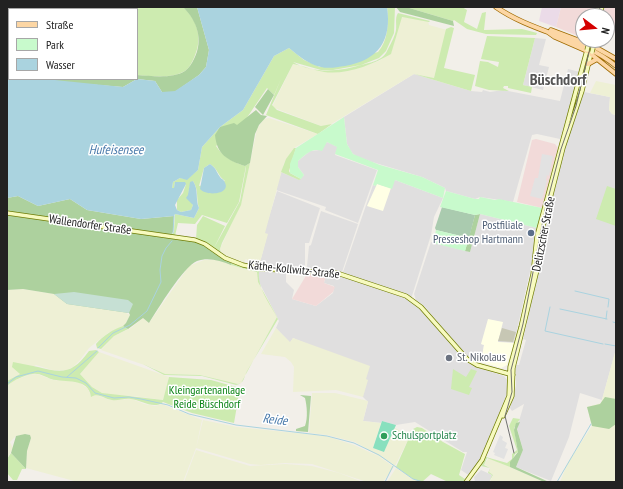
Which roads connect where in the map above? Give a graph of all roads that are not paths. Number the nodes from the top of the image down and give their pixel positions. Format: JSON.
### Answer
{"nodes":[{"id":1,"x":496,"y":7,"type":"edge"},
{"id":2,"x":544,"y":30,"type":"junction"},
{"id":3,"x":575,"y":40,"type":"edge"},
{"id":4,"x":575,"y":44,"type":"edge"},
{"id":5,"x":590,"y":48,"type":"edge"},
{"id":6,"x":616,"y":58,"type":"edge"},
{"id":7,"x":597,"y":59,"type":"junction"},
{"id":8,"x":588,"y":64,"type":"junction"},
{"id":9,"x":616,"y":66,"type":"edge"},
{"id":10,"x":616,"y":74,"type":"edge"},
{"id":11,"x":7,"y":213,"type":"edge"},
{"id":12,"x":172,"y":237,"type":"joint"},
{"id":13,"x":510,"y":374,"type":"junction"},
{"id":14,"x":466,"y":482,"type":"edge"}],
"edges":[{"from":1,"to":2,"type":"main road"},
{"from":2,"to":3,"type":"main road"},
{"from":2,"to":4,"type":"main road"},
{"from":2,"to":9,"type":"main road"},
{"from":5,"to":6,"type":"main road"},
{"from":5,"to":7,"type":"main road"},
{"from":5,"to":8,"type":"main road","name":"Delitzscher Straße"},
{"from":5,"to":13,"type":"main road","name":"Delitzscher Straße"},
{"from":7,"to":8,"type":"main road"},
{"from":7,"to":10,"type":"main road"},
{"from":8,"to":13,"type":"main road","name":"Delitzscher Straße"},
{"from":11,"to":12,"type":"main road","name":"Wallendorfer Straße"},
{"from":12,"to":13,"type":"main road","name":"Käthe-Kollwitz-Straße"},
{"from":13,"to":14,"type":"main road","name":"Delitzscher Straße"}]}
